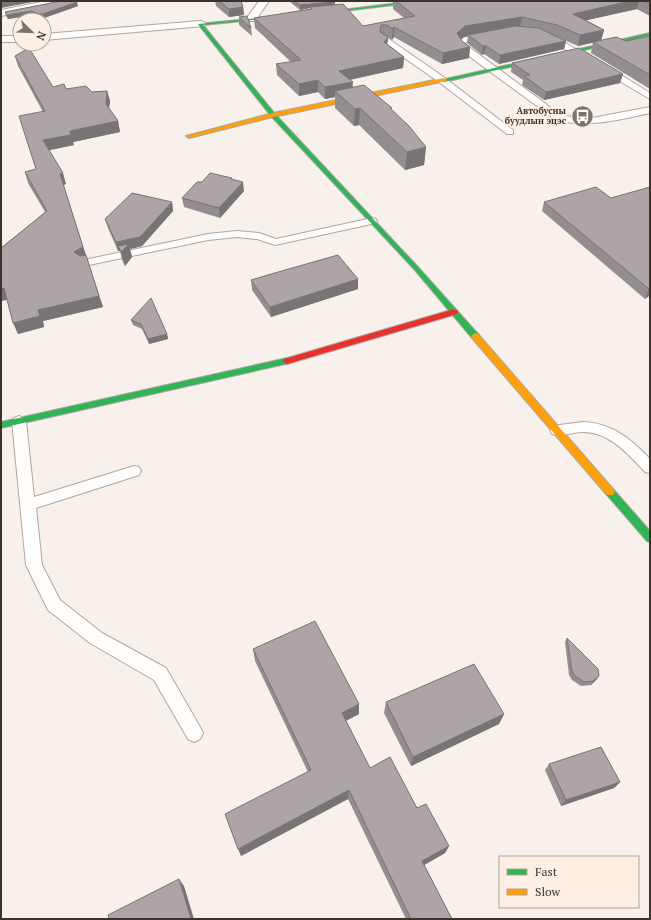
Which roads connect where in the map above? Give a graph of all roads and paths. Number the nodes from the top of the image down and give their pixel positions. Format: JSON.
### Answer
{"nodes":[{"id":1,"x":62,"y":1,"type":"edge"},
{"id":2,"x":264,"y":1,"type":"edge"},
{"id":3,"x":425,"y":1,"type":"edge"},
{"id":4,"x":1,"y":13,"type":"edge"},
{"id":5,"x":251,"y":19,"type":"junction"},
{"id":6,"x":200,"y":24,"type":"junction"},
{"id":7,"x":537,"y":32,"type":"edge"},
{"id":8,"x":650,"y":34,"type":"edge"},
{"id":9,"x":495,"y":35,"type":"edge"},
{"id":10,"x":52,"y":36,"type":"edge"},
{"id":11,"x":1,"y":39,"type":"edge"},
{"id":12,"x":12,"y":39,"type":"edge"},
{"id":13,"x":383,"y":39,"type":"edge"},
{"id":14,"x":577,"y":51,"type":"junction"},
{"id":15,"x":494,"y":70,"type":"junction"},
{"id":16,"x":442,"y":80,"type":"junction"},
{"id":17,"x":650,"y":97,"type":"edge"},
{"id":18,"x":650,"y":110,"type":"edge"},
{"id":19,"x":273,"y":115,"type":"junction"},
{"id":20,"x":510,"y":132,"type":"dead end"},
{"id":21,"x":189,"y":136,"type":"dead end"},
{"id":22,"x":372,"y":221,"type":"junction"},
{"id":23,"x":84,"y":263,"type":"edge"},
{"id":24,"x":454,"y":312,"type":"junction"},
{"id":25,"x":19,"y":421,"type":"junction"},
{"id":26,"x":1,"y":425,"type":"edge"},
{"id":27,"x":556,"y":430,"type":"junction"},
{"id":28,"x":650,"y":468,"type":"edge"},
{"id":29,"x":134,"y":471,"type":"dead end"},
{"id":30,"x":28,"y":505,"type":"junction"},
{"id":31,"x":650,"y":538,"type":"edge"},
{"id":32,"x":194,"y":733,"type":"dead end"}],
"edges":[{"from":1,"to":4,"type":"street"},
{"from":2,"to":5,"type":"street"},
{"from":3,"to":5,"type":"street"},
{"from":5,"to":6,"type":"street"},
{"from":6,"to":10,"type":"street"},
{"from":6,"to":19,"type":"street"},
{"from":7,"to":14,"type":"lane"},
{"from":8,"to":14,"type":"street"},
{"from":9,"to":15,"type":"lane"},
{"from":11,"to":12,"type":"street"},
{"from":13,"to":16,"type":"lane"},
{"from":14,"to":15,"type":"street"},
{"from":14,"to":17,"type":"lane"},
{"from":15,"to":16,"type":"street"},
{"from":15,"to":18,"type":"lane"},
{"from":16,"to":19,"type":"street"},
{"from":16,"to":20,"type":"lane"},
{"from":19,"to":21,"type":"street"},
{"from":19,"to":22,"type":"street"},
{"from":22,"to":23,"type":"lane"},
{"from":22,"to":24,"type":"street"},
{"from":24,"to":25,"type":"street"},
{"from":24,"to":27,"type":"street"},
{"from":25,"to":26,"type":"street"},
{"from":25,"to":30,"type":"lane"},
{"from":27,"to":28,"type":"lane"},
{"from":27,"to":31,"type":"street"},
{"from":29,"to":30,"type":"lane"},
{"from":30,"to":32,"type":"lane"}]}
